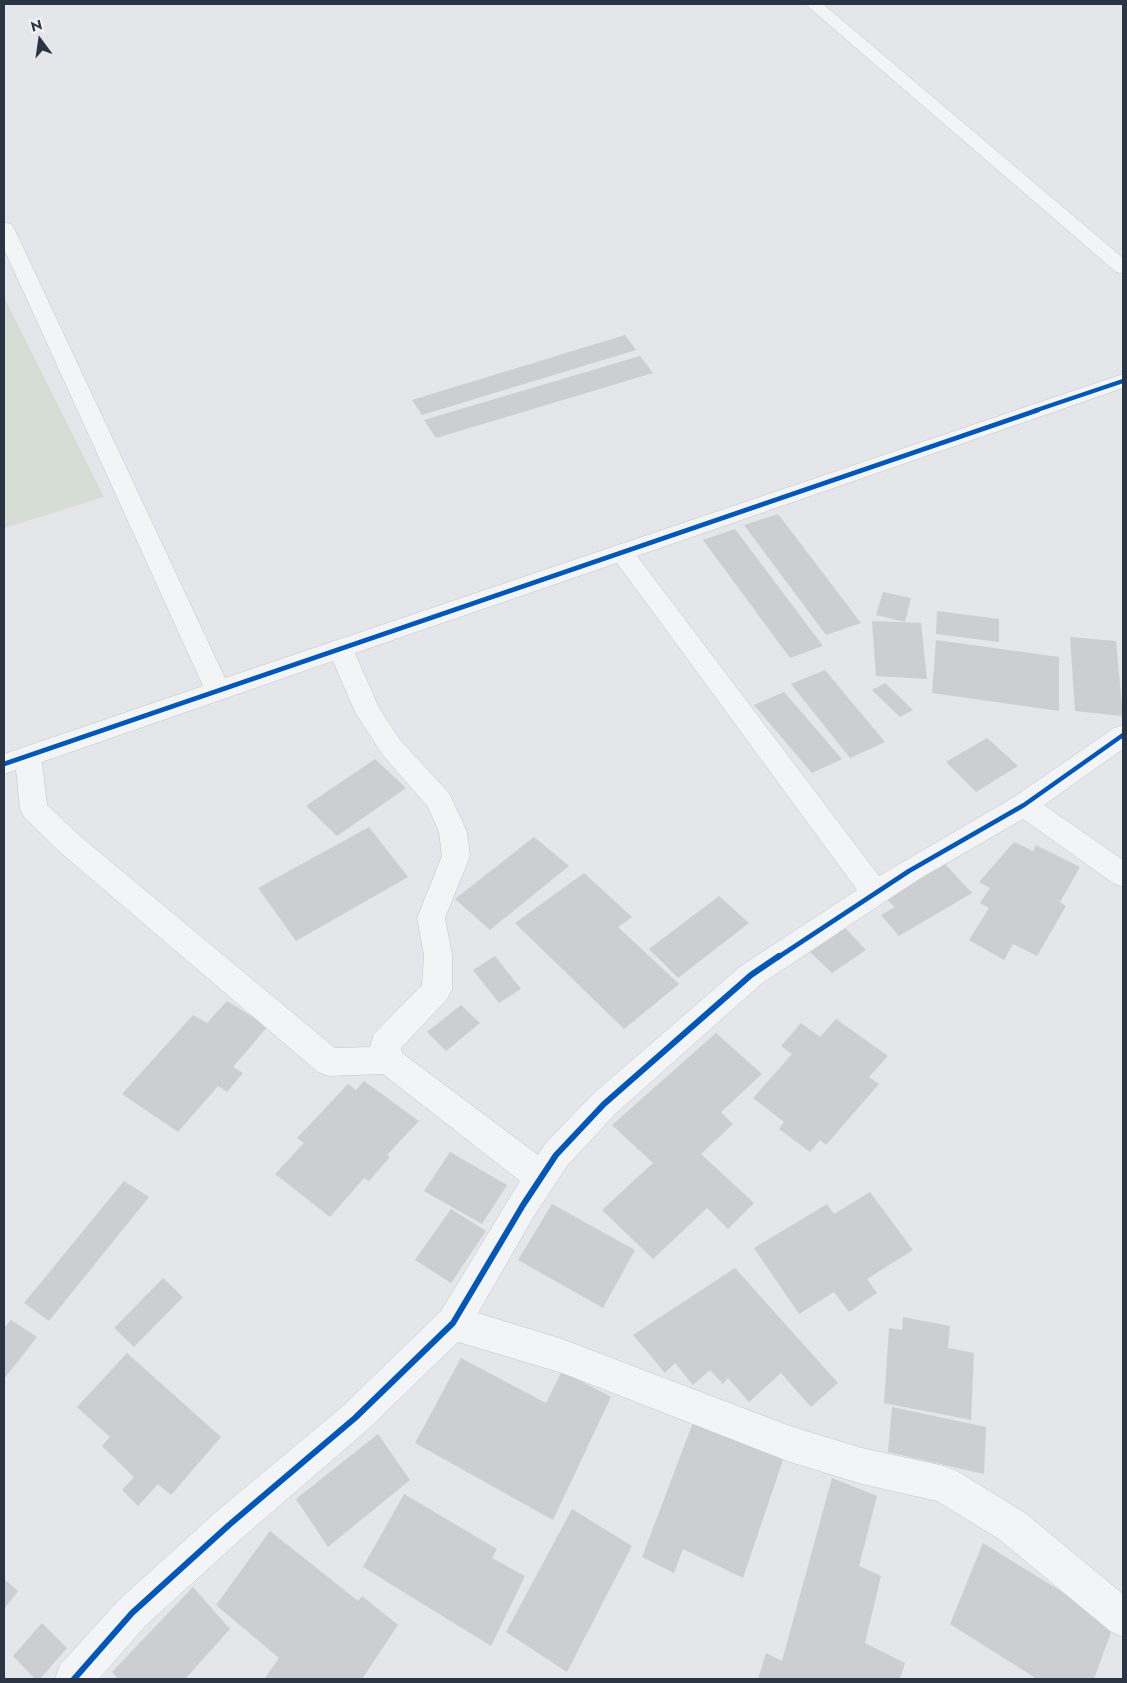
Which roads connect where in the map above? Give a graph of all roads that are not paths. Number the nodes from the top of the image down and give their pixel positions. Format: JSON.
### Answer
{"nodes":[{"id":1,"x":813,"y":4,"type":"edge"},
{"id":2,"x":4,"y":228,"type":"edge"},
{"id":3,"x":1123,"y":268,"type":"edge"},
{"id":4,"x":1123,"y":380,"type":"edge"},
{"id":5,"x":621,"y":552,"type":"junction"},
{"id":6,"x":341,"y":650,"type":"junction"},
{"id":7,"x":219,"y":692,"type":"junction"},
{"id":8,"x":1123,"y":735,"type":"edge"},
{"id":9,"x":16,"y":761,"type":"edge"},
{"id":10,"x":1024,"y":805,"type":"junction"},
{"id":11,"x":1123,"y":875,"type":"edge"},
{"id":12,"x":875,"y":893,"type":"junction"},
{"id":13,"x":388,"y":1060,"type":"junction"},
{"id":14,"x":542,"y":1178,"type":"junction"},
{"id":15,"x":452,"y":1323,"type":"junction"},
{"id":16,"x":1123,"y":1618,"type":"edge"},
{"id":17,"x":74,"y":1679,"type":"edge"}],
"edges":[{"from":1,"to":3,"type":"street"},
{"from":2,"to":7,"type":"street"},
{"from":4,"to":5,"type":"street"},
{"from":5,"to":6,"type":"street"},
{"from":5,"to":12,"type":"street"},
{"from":6,"to":7,"type":"street"},
{"from":6,"to":13,"type":"street"},
{"from":7,"to":9,"type":"street"},
{"from":8,"to":10,"type":"street"},
{"from":9,"to":13,"type":"street"},
{"from":10,"to":11,"type":"street"},
{"from":10,"to":12,"type":"street"},
{"from":12,"to":14,"type":"street"},
{"from":13,"to":14,"type":"street"},
{"from":14,"to":15,"type":"street"},
{"from":15,"to":16,"type":"street"},
{"from":15,"to":17,"type":"street"}]}
